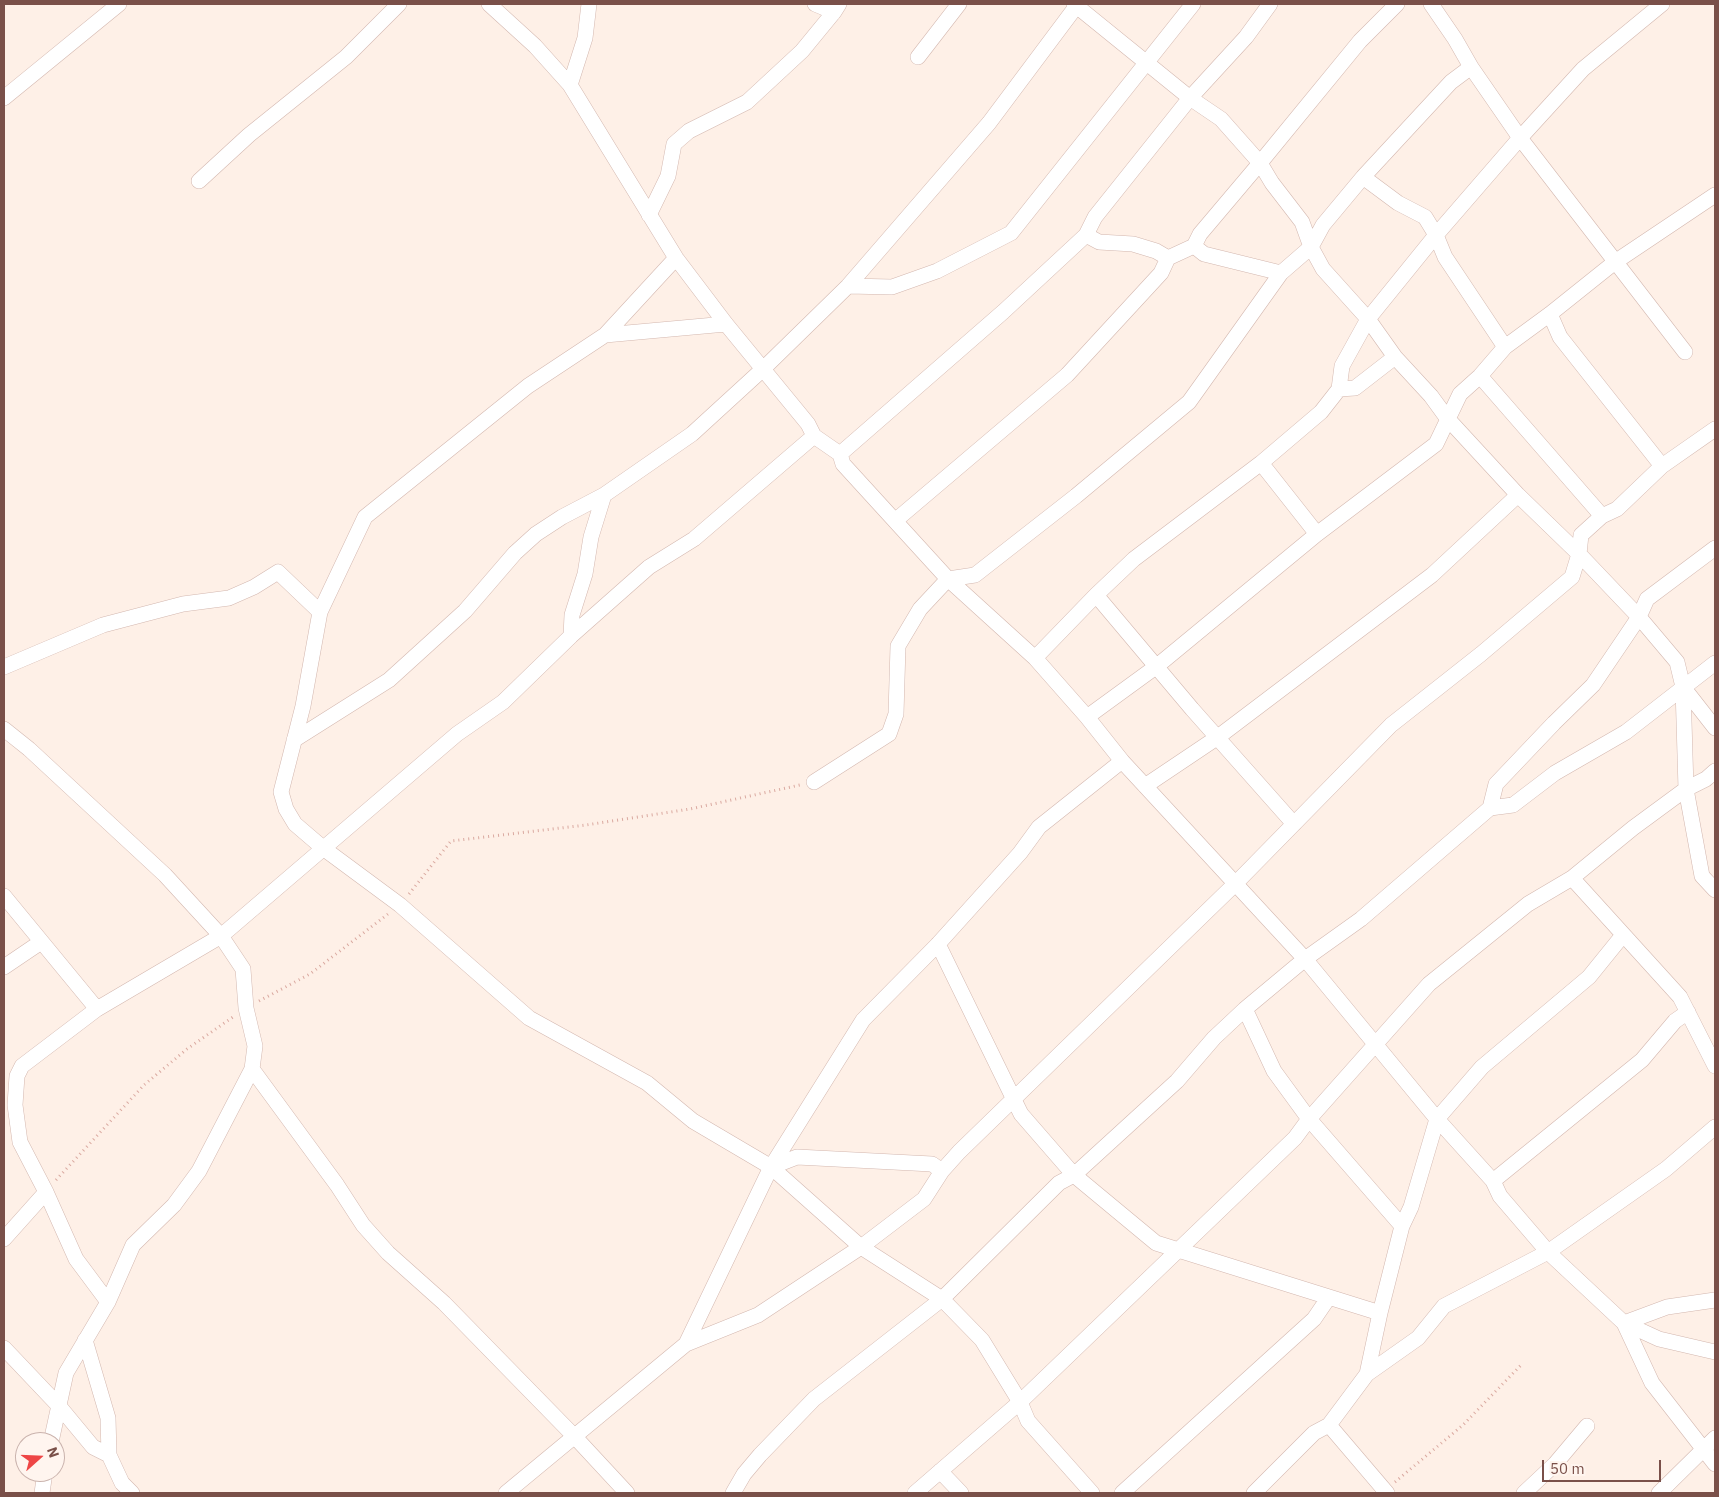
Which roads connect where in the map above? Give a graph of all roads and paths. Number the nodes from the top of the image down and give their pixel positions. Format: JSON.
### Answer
{"nodes":[{"id":1,"x":119,"y":4,"type":"edge"},
{"id":2,"x":399,"y":4,"type":"edge"},
{"id":3,"x":489,"y":4,"type":"edge"},
{"id":4,"x":589,"y":4,"type":"edge"},
{"id":5,"x":815,"y":4,"type":"edge"},
{"id":6,"x":958,"y":4,"type":"edge"},
{"id":7,"x":1193,"y":4,"type":"edge"},
{"id":8,"x":1270,"y":4,"type":"edge"},
{"id":9,"x":1397,"y":4,"type":"edge"},
{"id":10,"x":1431,"y":4,"type":"edge"},
{"id":11,"x":1662,"y":4,"type":"edge"},
{"id":12,"x":1076,"y":5,"type":"edge"},
{"id":13,"x":836,"y":8,"type":"edge"},
{"id":14,"x":918,"y":57,"type":"dead end"},
{"id":15,"x":1147,"y":63,"type":"junction"},
{"id":16,"x":1471,"y":67,"type":"junction"},
{"id":17,"x":570,"y":85,"type":"junction"},
{"id":18,"x":4,"y":98,"type":"edge"},
{"id":19,"x":1190,"y":98,"type":"junction"},
{"id":20,"x":1520,"y":138,"type":"junction"},
{"id":21,"x":1260,"y":163,"type":"junction"},
{"id":22,"x":1363,"y":177,"type":"junction"},
{"id":23,"x":200,"y":181,"type":"dead end"},
{"id":24,"x":1715,"y":195,"type":"edge"},
{"id":25,"x":649,"y":215,"type":"junction"},
{"id":26,"x":1086,"y":235,"type":"junction"},
{"id":27,"x":1436,"y":235,"type":"junction"},
{"id":28,"x":1194,"y":246,"type":"junction"},
{"id":29,"x":1311,"y":247,"type":"junction"},
{"id":30,"x":676,"y":258,"type":"junction"},
{"id":31,"x":1168,"y":258,"type":"junction"},
{"id":32,"x":1615,"y":262,"type":"junction"},
{"id":33,"x":1280,"y":273,"type":"junction"},
{"id":34,"x":848,"y":286,"type":"junction"},
{"id":35,"x":1550,"y":314,"type":"junction"},
{"id":36,"x":1368,"y":319,"type":"junction"},
{"id":37,"x":726,"y":324,"type":"junction"},
{"id":38,"x":605,"y":335,"type":"junction"},
{"id":39,"x":1505,"y":346,"type":"junction"},
{"id":40,"x":1685,"y":352,"type":"dead end"},
{"id":41,"x":1395,"y":357,"type":"junction"},
{"id":42,"x":763,"y":369,"type":"junction"},
{"id":43,"x":1480,"y":376,"type":"junction"},
{"id":44,"x":1339,"y":389,"type":"junction"},
{"id":45,"x":1447,"y":418,"type":"junction"},
{"id":46,"x":1715,"y":430,"type":"edge"},
{"id":47,"x":814,"y":436,"type":"junction"},
{"id":48,"x":840,"y":454,"type":"junction"},
{"id":49,"x":1262,"y":463,"type":"junction"},
{"id":50,"x":1662,"y":466,"type":"junction"},
{"id":51,"x":604,"y":495,"type":"junction"},
{"id":52,"x":1518,"y":495,"type":"junction"},
{"id":53,"x":1602,"y":516,"type":"junction"},
{"id":54,"x":896,"y":520,"type":"junction"},
{"id":55,"x":1316,"y":534,"type":"junction"},
{"id":56,"x":1715,"y":548,"type":"edge"},
{"id":57,"x":1579,"y":554,"type":"junction"},
{"id":58,"x":948,"y":579,"type":"junction"},
{"id":59,"x":1096,"y":595,"type":"junction"},
{"id":60,"x":320,"y":612,"type":"junction"},
{"id":61,"x":1639,"y":617,"type":"junction"},
{"id":62,"x":571,"y":636,"type":"junction"},
{"id":63,"x":1035,"y":658,"type":"junction"},
{"id":64,"x":1715,"y":663,"type":"edge"},
{"id":65,"x":1157,"y":666,"type":"junction"},
{"id":66,"x":4,"y":667,"type":"edge"},
{"id":67,"x":1683,"y":687,"type":"junction"},
{"id":68,"x":1087,"y":717,"type":"junction"},
{"id":69,"x":1715,"y":728,"type":"edge"},
{"id":70,"x":4,"y":729,"type":"edge"},
{"id":71,"x":1218,"y":737,"type":"junction"},
{"id":72,"x":294,"y":740,"type":"junction"},
{"id":73,"x":1122,"y":761,"type":"junction"},
{"id":74,"x":1712,"y":778,"type":"edge"},
{"id":75,"x":814,"y":782,"type":"joint"},
{"id":76,"x":1145,"y":786,"type":"junction"},
{"id":77,"x":1686,"y":789,"type":"junction"},
{"id":78,"x":1490,"y":808,"type":"junction"},
{"id":79,"x":1294,"y":824,"type":"junction"},
{"id":80,"x":323,"y":848,"type":"junction"},
{"id":81,"x":1572,"y":878,"type":"junction"},
{"id":82,"x":1235,"y":884,"type":"junction"},
{"id":83,"x":1715,"y":890,"type":"edge"},
{"id":84,"x":4,"y":896,"type":"edge"},
{"id":85,"x":400,"y":905,"type":"junction"},
{"id":86,"x":1623,"y":935,"type":"junction"},
{"id":87,"x":221,"y":936,"type":"junction"},
{"id":88,"x":40,"y":942,"type":"junction"},
{"id":89,"x":938,"y":944,"type":"junction"},
{"id":90,"x":1305,"y":959,"type":"junction"},
{"id":91,"x":4,"y":967,"type":"edge"},
{"id":92,"x":246,"y":1008,"type":"junction"},
{"id":93,"x":97,"y":1009,"type":"junction"},
{"id":94,"x":1245,"y":1009,"type":"junction"},
{"id":95,"x":1688,"y":1012,"type":"junction"},
{"id":96,"x":1374,"y":1045,"type":"junction"},
{"id":97,"x":1715,"y":1066,"type":"edge"},
{"id":98,"x":252,"y":1069,"type":"junction"},
{"id":99,"x":1014,"y":1098,"type":"junction"},
{"id":100,"x":1309,"y":1119,"type":"junction"},
{"id":101,"x":1437,"y":1119,"type":"junction"},
{"id":102,"x":1715,"y":1127,"type":"edge"},
{"id":103,"x":771,"y":1167,"type":"junction"},
{"id":104,"x":942,"y":1171,"type":"junction"},
{"id":105,"x":1074,"y":1175,"type":"junction"},
{"id":106,"x":1493,"y":1181,"type":"junction"},
{"id":107,"x":46,"y":1192,"type":"junction"},
{"id":108,"x":1402,"y":1226,"type":"junction"},
{"id":109,"x":4,"y":1239,"type":"edge"},
{"id":110,"x":862,"y":1247,"type":"junction"},
{"id":111,"x":1179,"y":1250,"type":"junction"},
{"id":112,"x":1548,"y":1252,"type":"junction"},
{"id":113,"x":1329,"y":1297,"type":"junction"},
{"id":114,"x":942,"y":1299,"type":"junction"},
{"id":115,"x":1715,"y":1300,"type":"edge"},
{"id":116,"x":108,"y":1302,"type":"junction"},
{"id":117,"x":1380,"y":1313,"type":"junction"},
{"id":118,"x":1624,"y":1323,"type":"junction"},
{"id":119,"x":85,"y":1340,"type":"junction"},
{"id":120,"x":686,"y":1344,"type":"junction"},
{"id":121,"x":4,"y":1348,"type":"edge"},
{"id":122,"x":1715,"y":1352,"type":"edge"},
{"id":123,"x":1523,"y":1363,"type":"dead end"},
{"id":124,"x":1367,"y":1374,"type":"junction"},
{"id":125,"x":1020,"y":1402,"type":"junction"},
{"id":126,"x":59,"y":1406,"type":"junction"},
{"id":127,"x":1328,"y":1425,"type":"junction"},
{"id":128,"x":1587,"y":1426,"type":"dead end"},
{"id":129,"x":53,"y":1432,"type":"edge"},
{"id":130,"x":575,"y":1437,"type":"junction"},
{"id":131,"x":1715,"y":1438,"type":"edge"},
{"id":132,"x":1704,"y":1450,"type":"junction"},
{"id":133,"x":109,"y":1455,"type":"junction"},
{"id":134,"x":1715,"y":1464,"type":"edge"},
{"id":135,"x":940,"y":1471,"type":"junction"},
{"id":136,"x":122,"y":1490,"type":"edge"},
{"id":137,"x":1258,"y":1491,"type":"edge"},
{"id":138,"x":1386,"y":1492,"type":"edge"},
{"id":139,"x":506,"y":1493,"type":"edge"},
{"id":140,"x":627,"y":1493,"type":"edge"},
{"id":141,"x":734,"y":1493,"type":"edge"},
{"id":142,"x":915,"y":1493,"type":"edge"},
{"id":143,"x":961,"y":1493,"type":"edge"},
{"id":144,"x":1092,"y":1493,"type":"edge"},
{"id":145,"x":1122,"y":1493,"type":"edge"},
{"id":146,"x":1524,"y":1493,"type":"edge"},
{"id":147,"x":1659,"y":1493,"type":"edge"}],
"edges":[{"from":1,"to":18,"type":"street"},
{"from":2,"to":23,"type":"street"},
{"from":3,"to":17,"type":"street"},
{"from":4,"to":17,"type":"street"},
{"from":5,"to":13,"type":"street"},
{"from":6,"to":14,"type":"street"},
{"from":7,"to":15,"type":"street"},
{"from":8,"to":19,"type":"street"},
{"from":9,"to":21,"type":"street"},
{"from":10,"to":16,"type":"street"},
{"from":11,"to":20,"type":"street"},
{"from":12,"to":15,"type":"street"},
{"from":12,"to":34,"type":"street"},
{"from":13,"to":25,"type":"street"},
{"from":15,"to":19,"type":"street"},
{"from":15,"to":34,"type":"street"},
{"from":16,"to":20,"type":"street"},
{"from":16,"to":22,"type":"street"},
{"from":17,"to":25,"type":"street"},
{"from":19,"to":21,"type":"street"},
{"from":19,"to":26,"type":"street"},
{"from":20,"to":27,"type":"street"},
{"from":20,"to":32,"type":"street"},
{"from":21,"to":28,"type":"street"},
{"from":21,"to":29,"type":"street"},
{"from":22,"to":27,"type":"street"},
{"from":22,"to":29,"type":"street"},
{"from":24,"to":32,"type":"street"},
{"from":25,"to":30,"type":"street"},
{"from":26,"to":31,"type":"street"},
{"from":26,"to":48,"type":"street"},
{"from":27,"to":36,"type":"street"},
{"from":27,"to":39,"type":"street"},
{"from":28,"to":31,"type":"street"},
{"from":28,"to":33,"type":"street"},
{"from":29,"to":33,"type":"street"},
{"from":29,"to":36,"type":"street"},
{"from":30,"to":37,"type":"street"},
{"from":30,"to":38,"type":"street"},
{"from":31,"to":54,"type":"street"},
{"from":32,"to":35,"type":"street"},
{"from":32,"to":40,"type":"street"},
{"from":33,"to":58,"type":"street"},
{"from":34,"to":42,"type":"street"},
{"from":35,"to":39,"type":"street"},
{"from":35,"to":50,"type":"street"},
{"from":36,"to":41,"type":"street"},
{"from":36,"to":44,"type":"street"},
{"from":37,"to":38,"type":"street"},
{"from":37,"to":42,"type":"street"},
{"from":38,"to":60,"type":"street"},
{"from":39,"to":43,"type":"street"},
{"from":41,"to":44,"type":"street"},
{"from":41,"to":45,"type":"street"},
{"from":42,"to":47,"type":"street"},
{"from":42,"to":51,"type":"street"},
{"from":43,"to":45,"type":"street"},
{"from":43,"to":53,"type":"street"},
{"from":44,"to":49,"type":"street"},
{"from":45,"to":52,"type":"street"},
{"from":45,"to":55,"type":"street"},
{"from":46,"to":50,"type":"street"},
{"from":47,"to":48,"type":"street"},
{"from":47,"to":62,"type":"street"},
{"from":48,"to":54,"type":"street"},
{"from":49,"to":55,"type":"street"},
{"from":49,"to":59,"type":"street"},
{"from":50,"to":53,"type":"street"},
{"from":51,"to":62,"type":"street"},
{"from":51,"to":72,"type":"street"},
{"from":52,"to":57,"type":"street"},
{"from":52,"to":71,"type":"street"},
{"from":53,"to":57,"type":"street"},
{"from":54,"to":58,"type":"street"},
{"from":55,"to":65,"type":"street"},
{"from":56,"to":61,"type":"street"},
{"from":57,"to":61,"type":"street"},
{"from":57,"to":79,"type":"street"},
{"from":58,"to":63,"type":"street"},
{"from":58,"to":75,"type":"street"},
{"from":59,"to":63,"type":"street"},
{"from":59,"to":65,"type":"street"},
{"from":60,"to":66,"type":"street"},
{"from":60,"to":72,"type":"street"},
{"from":61,"to":67,"type":"street"},
{"from":61,"to":78,"type":"street"},
{"from":62,"to":80,"type":"street"},
{"from":63,"to":68,"type":"street"},
{"from":64,"to":67,"type":"street"},
{"from":65,"to":68,"type":"street"},
{"from":65,"to":71,"type":"street"},
{"from":67,"to":69,"type":"street"},
{"from":67,"to":77,"type":"street"},
{"from":67,"to":78,"type":"street"},
{"from":68,"to":73,"type":"street"},
{"from":70,"to":87,"type":"street"},
{"from":71,"to":76,"type":"street"},
{"from":71,"to":79,"type":"street"},
{"from":72,"to":80,"type":"street"},
{"from":73,"to":76,"type":"street"},
{"from":73,"to":89,"type":"street"},
{"from":74,"to":77,"type":"street"},
{"from":75,"to":85,"type":"path"},
{"from":76,"to":82,"type":"street"},
{"from":77,"to":81,"type":"street"},
{"from":77,"to":83,"type":"street"},
{"from":78,"to":90,"type":"street"},
{"from":79,"to":82,"type":"street"},
{"from":80,"to":85,"type":"street"},
{"from":80,"to":87,"type":"street"},
{"from":81,"to":86,"type":"street"},
{"from":81,"to":96,"type":"street"},
{"from":82,"to":90,"type":"street"},
{"from":82,"to":99,"type":"street"},
{"from":84,"to":88,"type":"street"},
{"from":85,"to":92,"type":"path"},
{"from":85,"to":103,"type":"street"},
{"from":86,"to":95,"type":"street"},
{"from":86,"to":101,"type":"street"},
{"from":87,"to":92,"type":"street"},
{"from":87,"to":93,"type":"street"},
{"from":88,"to":91,"type":"street"},
{"from":88,"to":93,"type":"street"},
{"from":89,"to":99,"type":"street"},
{"from":89,"to":103,"type":"street"},
{"from":90,"to":94,"type":"street"},
{"from":90,"to":96,"type":"street"},
{"from":92,"to":98,"type":"street"},
{"from":92,"to":107,"type":"path"},
{"from":93,"to":107,"type":"street"},
{"from":94,"to":100,"type":"street"},
{"from":94,"to":105,"type":"street"},
{"from":95,"to":97,"type":"street"},
{"from":95,"to":106,"type":"street"},
{"from":96,"to":100,"type":"street"},
{"from":96,"to":101,"type":"street"},
{"from":98,"to":116,"type":"street"},
{"from":98,"to":130,"type":"street"},
{"from":99,"to":104,"type":"street"},
{"from":99,"to":105,"type":"street"},
{"from":100,"to":108,"type":"street"},
{"from":100,"to":111,"type":"street"},
{"from":101,"to":106,"type":"street"},
{"from":101,"to":108,"type":"street"},
{"from":102,"to":112,"type":"street"},
{"from":103,"to":104,"type":"street"},
{"from":103,"to":110,"type":"street"},
{"from":103,"to":120,"type":"street"},
{"from":104,"to":110,"type":"street"},
{"from":105,"to":111,"type":"street"},
{"from":105,"to":114,"type":"street"},
{"from":106,"to":112,"type":"street"},
{"from":107,"to":109,"type":"street"},
{"from":107,"to":116,"type":"street"},
{"from":108,"to":117,"type":"street"},
{"from":110,"to":114,"type":"street"},
{"from":110,"to":120,"type":"street"},
{"from":111,"to":113,"type":"street"},
{"from":111,"to":125,"type":"street"},
{"from":112,"to":118,"type":"street"},
{"from":112,"to":124,"type":"street"},
{"from":113,"to":117,"type":"street"},
{"from":113,"to":145,"type":"street"},
{"from":114,"to":125,"type":"street"},
{"from":114,"to":141,"type":"street"},
{"from":115,"to":118,"type":"street"},
{"from":116,"to":119,"type":"street"},
{"from":117,"to":124,"type":"street"},
{"from":118,"to":122,"type":"street"},
{"from":118,"to":132,"type":"street"},
{"from":119,"to":126,"type":"street"},
{"from":119,"to":133,"type":"street"},
{"from":120,"to":130,"type":"street"},
{"from":121,"to":126,"type":"street"},
{"from":123,"to":138,"type":"path"},
{"from":124,"to":127,"type":"street"},
{"from":125,"to":135,"type":"street"},
{"from":125,"to":144,"type":"street"},
{"from":126,"to":129,"type":"street"},
{"from":126,"to":133,"type":"street"},
{"from":127,"to":137,"type":"street"},
{"from":127,"to":138,"type":"street"},
{"from":128,"to":146,"type":"street"},
{"from":130,"to":139,"type":"street"},
{"from":130,"to":140,"type":"street"},
{"from":131,"to":132,"type":"street"},
{"from":132,"to":134,"type":"street"},
{"from":132,"to":147,"type":"street"},
{"from":133,"to":136,"type":"street"},
{"from":135,"to":142,"type":"street"},
{"from":135,"to":143,"type":"street"}]}
